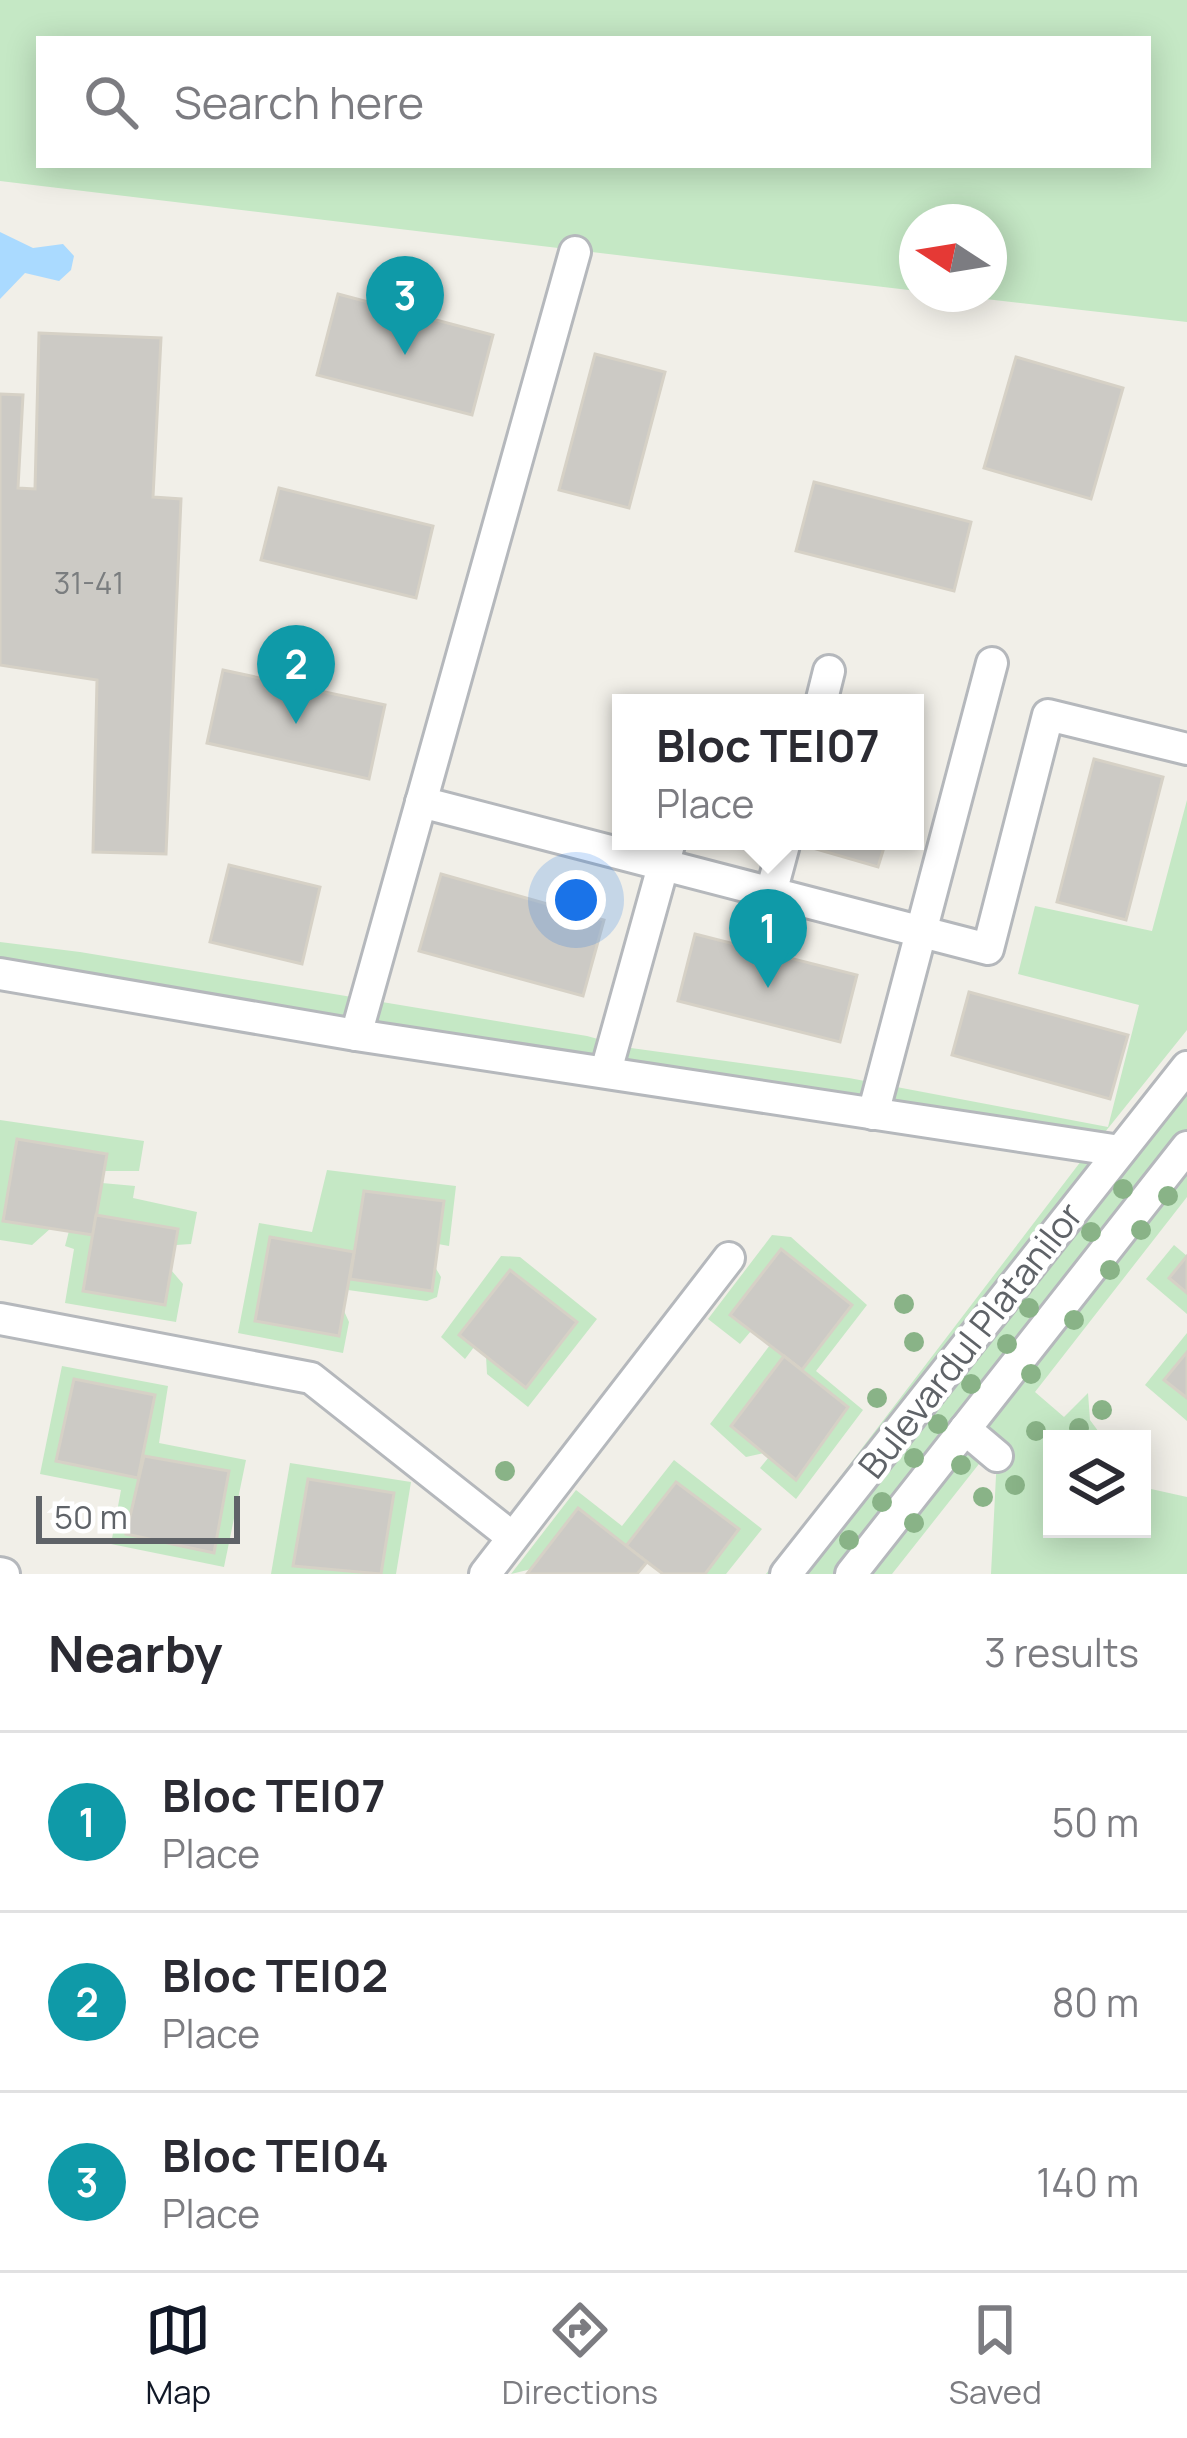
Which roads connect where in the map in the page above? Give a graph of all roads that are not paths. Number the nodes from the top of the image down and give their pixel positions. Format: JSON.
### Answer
{"nodes":[{"id":1,"x":575,"y":252,"type":"dead end"},
{"id":2,"x":992,"y":663,"type":"dead end"},
{"id":3,"x":829,"y":671,"type":"dead end"},
{"id":4,"x":823,"y":694,"type":"edge"},
{"id":5,"x":1187,"y":749,"type":"edge"},
{"id":6,"x":421,"y":802,"type":"junction"},
{"id":7,"x":612,"y":842,"type":"edge"},
{"id":8,"x":783,"y":850,"type":"edge"},
{"id":9,"x":666,"y":853,"type":"edge"},
{"id":10,"x":771,"y":893,"type":"junction"},
{"id":11,"x":923,"y":933,"type":"junction"},
{"id":12,"x":0,"y":974,"type":"edge"},
{"id":13,"x":356,"y":1035,"type":"junction"},
{"id":14,"x":1187,"y":1067,"type":"edge"},
{"id":15,"x":606,"y":1071,"type":"junction"},
{"id":16,"x":1155,"y":1107,"type":"junction"},
{"id":17,"x":874,"y":1114,"type":"junction"},
{"id":18,"x":1187,"y":1134,"type":"edge"},
{"id":19,"x":1187,"y":1147,"type":"edge"},
{"id":20,"x":1120,"y":1151,"type":"junction"},
{"id":21,"x":729,"y":1258,"type":"dead end"},
{"id":22,"x":0,"y":1319,"type":"edge"},
{"id":23,"x":965,"y":1429,"type":"junction"},
{"id":24,"x":997,"y":1456,"type":"dead end"},
{"id":25,"x":512,"y":1537,"type":"junction"},
{"id":26,"x":484,"y":1574,"type":"edge"},
{"id":27,"x":786,"y":1574,"type":"edge"},
{"id":28,"x":851,"y":1574,"type":"edge"}],
"edges":[{"from":1,"to":6,"type":"street"},
{"from":2,"to":11,"type":"street"},
{"from":3,"to":4,"type":"street"},
{"from":5,"to":11,"type":"street"},
{"from":6,"to":7,"type":"street"},
{"from":6,"to":13,"type":"street"},
{"from":8,"to":10,"type":"street"},
{"from":9,"to":10,"type":"street"},
{"from":9,"to":15,"type":"street"},
{"from":10,"to":11,"type":"street"},
{"from":11,"to":17,"type":"street"},
{"from":12,"to":13,"type":"street"},
{"from":13,"to":15,"type":"street"},
{"from":14,"to":16,"type":"street","name":"Bulevardul Platanilor"},
{"from":15,"to":17,"type":"street"},
{"from":16,"to":18,"type":"street"},
{"from":16,"to":20,"type":"street","name":"Bulevardul Platanilor"},
{"from":17,"to":20,"type":"street"},
{"from":19,"to":23,"type":"street","name":"Bulevardul Platanilor"},
{"from":20,"to":27,"type":"street","name":"Bulevardul Platanilor"},
{"from":21,"to":25,"type":"street"},
{"from":22,"to":25,"type":"street"},
{"from":23,"to":24,"type":"street"},
{"from":23,"to":28,"type":"street","name":"Bulevardul Platanilor"},
{"from":25,"to":26,"type":"street"}]}
